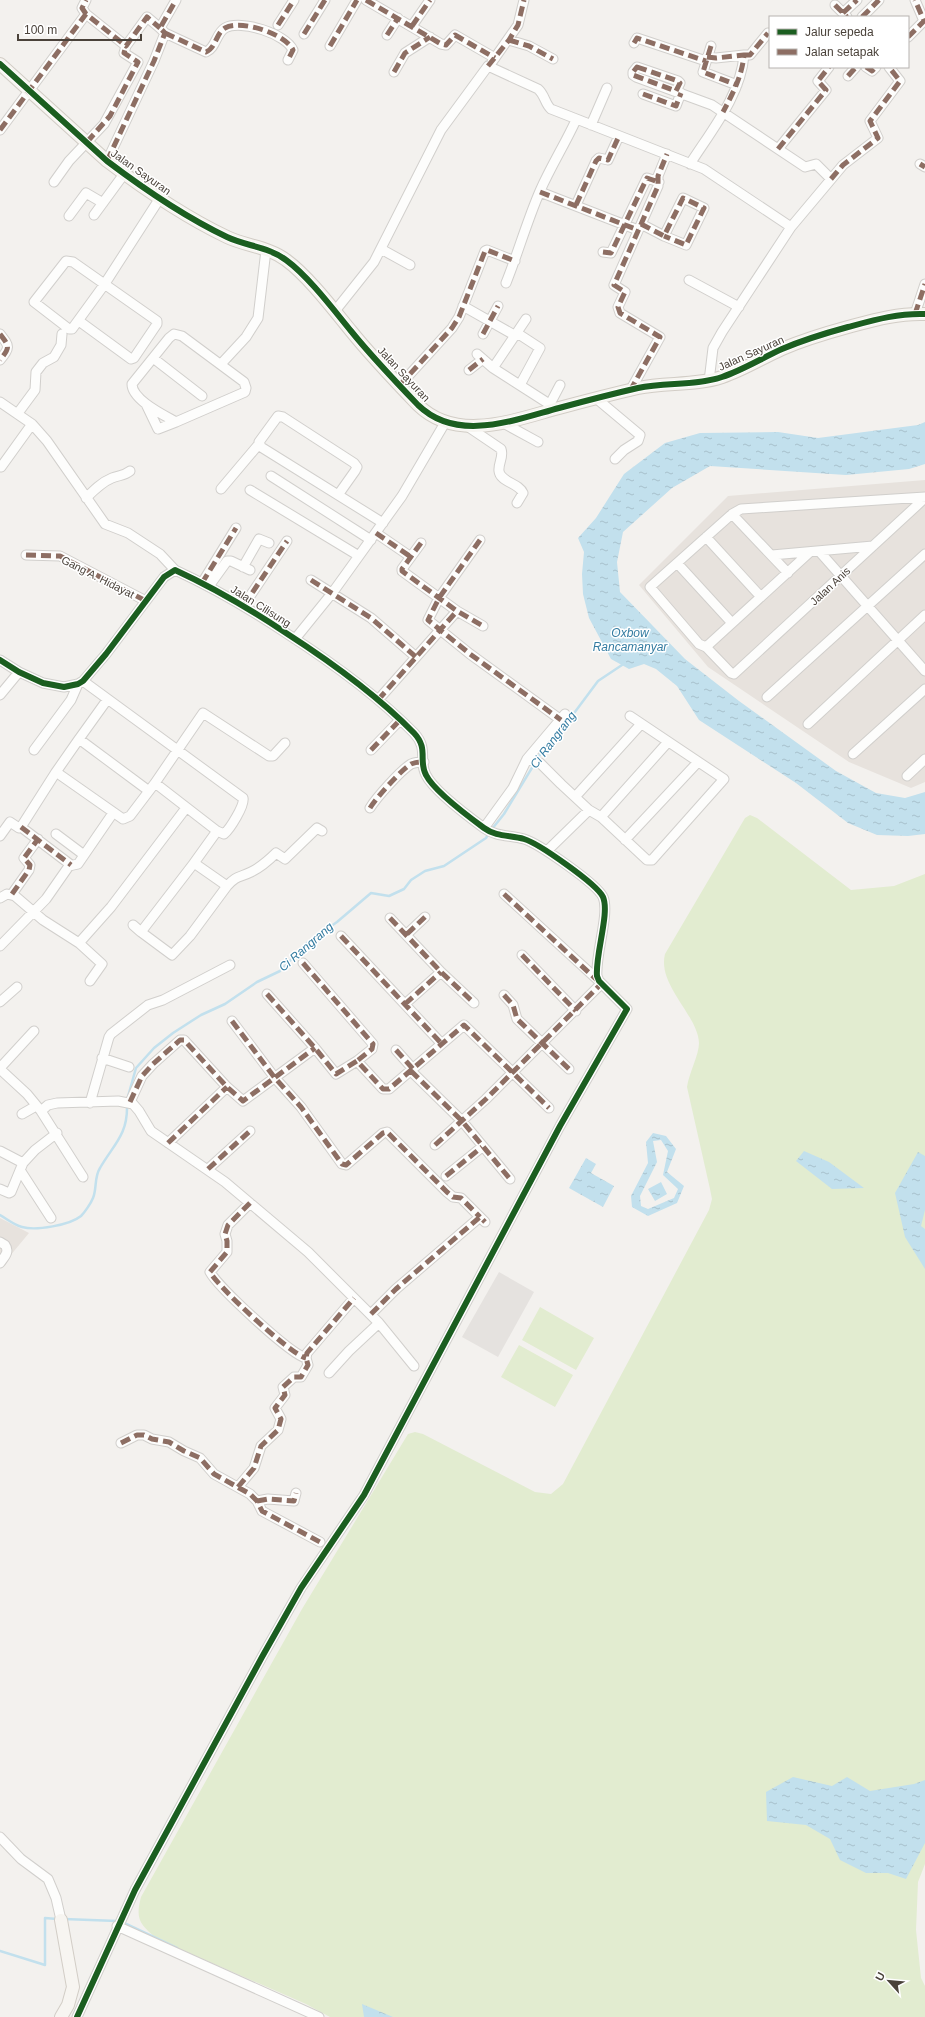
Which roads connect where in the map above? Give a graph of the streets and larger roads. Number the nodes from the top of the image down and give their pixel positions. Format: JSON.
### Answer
{"nodes":[{"id":1,"x":86,"y":0,"type":"edge"},
{"id":2,"x":176,"y":0,"type":"edge"},
{"id":3,"x":294,"y":0,"type":"edge"},
{"id":4,"x":325,"y":0,"type":"edge"},
{"id":5,"x":357,"y":0,"type":"edge"},
{"id":6,"x":366,"y":0,"type":"edge"},
{"id":7,"x":430,"y":0,"type":"edge"},
{"id":8,"x":524,"y":0,"type":"edge"},
{"id":9,"x":858,"y":0,"type":"edge"},
{"id":10,"x":879,"y":0,"type":"edge"},
{"id":11,"x":915,"y":0,"type":"edge"},
{"id":12,"x":835,"y":5,"type":"dead end"},
{"id":13,"x":86,"y":14,"type":"junction"},
{"id":14,"x":845,"y":15,"type":"edge"},
{"id":15,"x":863,"y":16,"type":"edge"},
{"id":16,"x":398,"y":18,"type":"junction"},
{"id":17,"x":278,"y":25,"type":"dead end"},
{"id":18,"x":412,"y":26,"type":"junction"},
{"id":19,"x":162,"y":30,"type":"junction"},
{"id":20,"x":768,"y":33,"type":"dead end"},
{"id":21,"x":304,"y":34,"type":"dead end"},
{"id":22,"x":387,"y":35,"type":"dead end"},
{"id":23,"x":909,"y":36,"type":"edge"},
{"id":24,"x":430,"y":37,"type":"junction"},
{"id":25,"x":509,"y":40,"type":"junction"},
{"id":26,"x":634,"y":44,"type":"dead end"},
{"id":27,"x":126,"y":46,"type":"junction"},
{"id":28,"x":330,"y":46,"type":"dead end"},
{"id":29,"x":711,"y":46,"type":"dead end"},
{"id":30,"x":744,"y":55,"type":"junction"},
{"id":31,"x":495,"y":58,"type":"junction"},
{"id":32,"x":553,"y":59,"type":"dead end"},
{"id":33,"x":707,"y":59,"type":"junction"},
{"id":34,"x":288,"y":60,"type":"dead end"},
{"id":35,"x":0,"y":64,"type":"edge"},
{"id":36,"x":488,"y":66,"type":"junction"},
{"id":37,"x":828,"y":68,"type":"edge"},
{"id":38,"x":855,"y":68,"type":"edge"},
{"id":39,"x":891,"y":68,"type":"edge"},
{"id":40,"x":394,"y":72,"type":"dead end"},
{"id":41,"x":848,"y":76,"type":"dead end"},
{"id":42,"x":737,"y":85,"type":"junction"},
{"id":43,"x":607,"y":88,"type":"dead end"},
{"id":44,"x":29,"y":92,"type":"junction"},
{"id":45,"x":643,"y":94,"type":"dead end"},
{"id":46,"x":723,"y":112,"type":"junction"},
{"id":47,"x":576,"y":120,"type":"junction"},
{"id":48,"x":591,"y":126,"type":"junction"},
{"id":49,"x":0,"y":130,"type":"edge"},
{"id":50,"x":619,"y":136,"type":"junction"},
{"id":51,"x":87,"y":142,"type":"junction"},
{"id":52,"x":778,"y":149,"type":"junction"},
{"id":53,"x":667,"y":154,"type":"junction"},
{"id":54,"x":107,"y":161,"type":"junction"},
{"id":55,"x":690,"y":164,"type":"junction"},
{"id":56,"x":124,"y":174,"type":"junction"},
{"id":57,"x":831,"y":179,"type":"junction"},
{"id":58,"x":54,"y":182,"type":"dead end"},
{"id":59,"x":659,"y":182,"type":"junction"},
{"id":60,"x":540,"y":192,"type":"junction"},
{"id":61,"x":160,"y":198,"type":"junction"},
{"id":62,"x":103,"y":203,"type":"junction"},
{"id":63,"x":576,"y":205,"type":"junction"},
{"id":64,"x":94,"y":215,"type":"dead end"},
{"id":65,"x":69,"y":216,"type":"dead end"},
{"id":66,"x":624,"y":224,"type":"junction"},
{"id":67,"x":640,"y":227,"type":"junction"},
{"id":68,"x":791,"y":227,"type":"junction"},
{"id":69,"x":664,"y":236,"type":"junction"},
{"id":70,"x":381,"y":249,"type":"junction"},
{"id":71,"x":266,"y":250,"type":"junction"},
{"id":72,"x":603,"y":252,"type":"dead end"},
{"id":73,"x":515,"y":261,"type":"junction"},
{"id":74,"x":410,"y":265,"type":"dead end"},
{"id":75,"x":689,"y":280,"type":"dead end"},
{"id":76,"x":506,"y":283,"type":"dead end"},
{"id":77,"x":925,"y":284,"type":"edge"},
{"id":78,"x":104,"y":285,"type":"junction"},
{"id":79,"x":463,"y":306,"type":"junction"},
{"id":80,"x":498,"y":306,"type":"dead end"},
{"id":81,"x":739,"y":307,"type":"junction"},
{"id":82,"x":335,"y":311,"type":"junction"},
{"id":83,"x":920,"y":314,"type":"edge"},
{"id":84,"x":526,"y":319,"type":"dead end"},
{"id":85,"x":79,"y":321,"type":"junction"},
{"id":86,"x":490,"y":321,"type":"junction"},
{"id":87,"x":0,"y":334,"type":"edge"},
{"id":88,"x":62,"y":334,"type":"dead end"},
{"id":89,"x":483,"y":334,"type":"dead end"},
{"id":90,"x":517,"y":334,"type":"junction"},
{"id":91,"x":153,"y":358,"type":"junction"},
{"id":92,"x":0,"y":360,"type":"edge"},
{"id":93,"x":221,"y":364,"type":"junction"},
{"id":94,"x":492,"y":368,"type":"junction"},
{"id":95,"x":469,"y":370,"type":"dead end"},
{"id":96,"x":709,"y":381,"type":"junction"},
{"id":97,"x":400,"y":385,"type":"junction"},
{"id":98,"x":520,"y":385,"type":"junction"},
{"id":99,"x":560,"y":385,"type":"dead end"},
{"id":100,"x":630,"y":391,"type":"junction"},
{"id":101,"x":202,"y":396,"type":"dead end"},
{"id":102,"x":597,"y":398,"type":"junction"},
{"id":103,"x":0,"y":402,"type":"edge"},
{"id":104,"x":146,"y":404,"type":"junction"},
{"id":105,"x":553,"y":406,"type":"junction"},
{"id":106,"x":18,"y":413,"type":"junction"},
{"id":107,"x":446,"y":421,"type":"junction"},
{"id":108,"x":176,"y":422,"type":"junction"},
{"id":109,"x":32,"y":424,"type":"junction"},
{"id":110,"x":505,"y":424,"type":"junction"},
{"id":111,"x":467,"y":426,"type":"junction"},
{"id":112,"x":538,"y":442,"type":"dead end"},
{"id":113,"x":259,"y":444,"type":"junction"},
{"id":114,"x":614,"y":459,"type":"dead end"},
{"id":115,"x":1,"y":467,"type":"edge"},
{"id":116,"x":130,"y":472,"type":"dead end"},
{"id":117,"x":271,"y":476,"type":"dead end"},
{"id":118,"x":221,"y":489,"type":"dead end"},
{"id":119,"x":250,"y":490,"type":"dead end"},
{"id":120,"x":338,"y":496,"type":"junction"},
{"id":121,"x":86,"y":498,"type":"junction"},
{"id":122,"x":925,"y":498,"type":"edge"},
{"id":123,"x":517,"y":503,"type":"dead end"},
{"id":124,"x":732,"y":514,"type":"junction"},
{"id":125,"x":383,"y":523,"type":"junction"},
{"id":126,"x":236,"y":528,"type":"dead end"},
{"id":127,"x":374,"y":536,"type":"junction"},
{"id":128,"x":706,"y":537,"type":"junction"},
{"id":129,"x":480,"y":540,"type":"dead end"},
{"id":130,"x":287,"y":541,"type":"dead end"},
{"id":131,"x":269,"y":543,"type":"dead end"},
{"id":132,"x":421,"y":543,"type":"dead end"},
{"id":133,"x":873,"y":546,"type":"junction"},
{"id":134,"x":815,"y":552,"type":"junction"},
{"id":135,"x":925,"y":554,"type":"edge"},
{"id":136,"x":772,"y":555,"type":"junction"},
{"id":137,"x":26,"y":556,"type":"dead end"},
{"id":138,"x":359,"y":556,"type":"junction"},
{"id":139,"x":411,"y":557,"type":"junction"},
{"id":140,"x":677,"y":563,"type":"junction"},
{"id":141,"x":175,"y":570,"type":"junction"},
{"id":142,"x":788,"y":573,"type":"junction"},
{"id":143,"x":841,"y":576,"type":"junction"},
{"id":144,"x":311,"y":580,"type":"dead end"},
{"id":145,"x":206,"y":584,"type":"junction"},
{"id":146,"x":333,"y":592,"type":"junction"},
{"id":147,"x":761,"y":597,"type":"junction"},
{"id":148,"x":439,"y":598,"type":"junction"},
{"id":149,"x":146,"y":601,"type":"junction"},
{"id":150,"x":244,"y":605,"type":"junction"},
{"id":151,"x":868,"y":606,"type":"junction"},
{"id":152,"x":457,"y":611,"type":"junction"},
{"id":153,"x":925,"y":615,"type":"edge"},
{"id":154,"x":732,"y":623,"type":"junction"},
{"id":155,"x":483,"y":626,"type":"dead end"},
{"id":156,"x":440,"y":630,"type":"junction"},
{"id":157,"x":295,"y":639,"type":"junction"},
{"id":158,"x":897,"y":639,"type":"junction"},
{"id":159,"x":706,"y":647,"type":"junction"},
{"id":160,"x":416,"y":657,"type":"junction"},
{"id":161,"x":2,"y":664,"type":"edge"},
{"id":162,"x":925,"y":671,"type":"edge"},
{"id":163,"x":19,"y":672,"type":"junction"},
{"id":164,"x":80,"y":683,"type":"junction"},
{"id":165,"x":925,"y":689,"type":"edge"},
{"id":166,"x":0,"y":695,"type":"edge"},
{"id":167,"x":767,"y":697,"type":"dead end"},
{"id":168,"x":107,"y":700,"type":"junction"},
{"id":169,"x":378,"y":700,"type":"junction"},
{"id":170,"x":630,"y":716,"type":"dead end"},
{"id":171,"x":400,"y":720,"type":"junction"},
{"id":172,"x":641,"y":724,"type":"junction"},
{"id":173,"x":808,"y":724,"type":"dead end"},
{"id":174,"x":79,"y":739,"type":"junction"},
{"id":175,"x":285,"y":742,"type":"dead end"},
{"id":176,"x":668,"y":742,"type":"junction"},
{"id":177,"x":34,"y":750,"type":"dead end"},
{"id":178,"x":371,"y":750,"type":"dead end"},
{"id":179,"x":176,"y":751,"type":"junction"},
{"id":180,"x":853,"y":754,"type":"dead end"},
{"id":181,"x":925,"y":759,"type":"edge"},
{"id":182,"x":534,"y":761,"type":"junction"},
{"id":183,"x":424,"y":762,"type":"junction"},
{"id":184,"x":698,"y":762,"type":"junction"},
{"id":185,"x":56,"y":772,"type":"junction"},
{"id":186,"x":907,"y":776,"type":"dead end"},
{"id":187,"x":152,"y":787,"type":"junction"},
{"id":188,"x":575,"y":798,"type":"junction"},
{"id":189,"x":186,"y":808,"type":"junction"},
{"id":190,"x":370,"y":808,"type":"dead end"},
{"id":191,"x":590,"y":810,"type":"junction"},
{"id":192,"x":113,"y":813,"type":"junction"},
{"id":193,"x":601,"y":817,"type":"junction"},
{"id":194,"x":21,"y":827,"type":"junction"},
{"id":195,"x":322,"y":830,"type":"dead end"},
{"id":196,"x":486,"y":830,"type":"junction"},
{"id":197,"x":217,"y":831,"type":"junction"},
{"id":198,"x":56,"y":834,"type":"dead end"},
{"id":199,"x":0,"y":836,"type":"edge"},
{"id":200,"x":38,"y":839,"type":"junction"},
{"id":201,"x":625,"y":840,"type":"junction"},
{"id":202,"x":548,"y":850,"type":"junction"},
{"id":203,"x":84,"y":855,"type":"junction"},
{"id":204,"x":194,"y":862,"type":"junction"},
{"id":205,"x":71,"y":865,"type":"junction"},
{"id":206,"x":227,"y":886,"type":"junction"},
{"id":207,"x":12,"y":894,"type":"junction"},
{"id":208,"x":504,"y":894,"type":"dead end"},
{"id":209,"x":0,"y":898,"type":"edge"},
{"id":210,"x":33,"y":913,"type":"junction"},
{"id":211,"x":425,"y":917,"type":"dead end"},
{"id":212,"x":390,"y":918,"type":"dead end"},
{"id":213,"x":133,"y":925,"type":"dead end"},
{"id":214,"x":141,"y":932,"type":"junction"},
{"id":215,"x":406,"y":934,"type":"junction"},
{"id":216,"x":341,"y":936,"type":"dead end"},
{"id":217,"x":79,"y":943,"type":"junction"},
{"id":218,"x":0,"y":946,"type":"edge"},
{"id":219,"x":522,"y":955,"type":"dead end"},
{"id":220,"x":303,"y":963,"type":"dead end"},
{"id":221,"x":230,"y":965,"type":"dead end"},
{"id":222,"x":441,"y":972,"type":"junction"},
{"id":223,"x":90,"y":980,"type":"dead end"},
{"id":224,"x":600,"y":983,"type":"junction"},
{"id":225,"x":17,"y":987,"type":"dead end"},
{"id":226,"x":267,"y":994,"type":"dead end"},
{"id":227,"x":504,"y":995,"type":"dead end"},
{"id":228,"x":0,"y":1002,"type":"edge"},
{"id":229,"x":474,"y":1003,"type":"dead end"},
{"id":230,"x":405,"y":1004,"type":"junction"},
{"id":231,"x":576,"y":1011,"type":"junction"},
{"id":232,"x":232,"y":1021,"type":"dead end"},
{"id":233,"x":34,"y":1031,"type":"dead end"},
{"id":234,"x":441,"y":1043,"type":"junction"},
{"id":235,"x":543,"y":1044,"type":"junction"},
{"id":236,"x":315,"y":1048,"type":"junction"},
{"id":237,"x":396,"y":1050,"type":"dead end"},
{"id":238,"x":102,"y":1058,"type":"junction"},
{"id":239,"x":357,"y":1061,"type":"junction"},
{"id":240,"x":129,"y":1067,"type":"dead end"},
{"id":241,"x":0,"y":1068,"type":"edge"},
{"id":242,"x":569,"y":1069,"type":"dead end"},
{"id":243,"x":412,"y":1070,"type":"junction"},
{"id":244,"x":514,"y":1073,"type":"junction"},
{"id":245,"x":275,"y":1078,"type":"junction"},
{"id":246,"x":227,"y":1087,"type":"junction"},
{"id":247,"x":125,"y":1102,"type":"junction"},
{"id":248,"x":90,"y":1103,"type":"junction"},
{"id":249,"x":38,"y":1108,"type":"junction"},
{"id":250,"x":549,"y":1108,"type":"dead end"},
{"id":251,"x":22,"y":1114,"type":"dead end"},
{"id":252,"x":462,"y":1121,"type":"junction"},
{"id":253,"x":250,"y":1131,"type":"dead end"},
{"id":254,"x":57,"y":1133,"type":"junction"},
{"id":255,"x":168,"y":1143,"type":"junction"},
{"id":256,"x":436,"y":1145,"type":"dead end"},
{"id":257,"x":482,"y":1147,"type":"junction"},
{"id":258,"x":0,"y":1150,"type":"edge"},
{"id":259,"x":22,"y":1166,"type":"junction"},
{"id":260,"x":208,"y":1169,"type":"junction"},
{"id":261,"x":446,"y":1176,"type":"dead end"},
{"id":262,"x":83,"y":1177,"type":"dead end"},
{"id":263,"x":510,"y":1179,"type":"dead end"},
{"id":264,"x":0,"y":1189,"type":"edge"},
{"id":265,"x":250,"y":1203,"type":"junction"},
{"id":266,"x":51,"y":1218,"type":"dead end"},
{"id":267,"x":0,"y":1242,"type":"edge"},
{"id":268,"x":0,"y":1263,"type":"edge"},
{"id":269,"x":354,"y":1298,"type":"junction"},
{"id":270,"x":371,"y":1314,"type":"junction"},
{"id":271,"x":379,"y":1323,"type":"junction"},
{"id":272,"x":306,"y":1358,"type":"junction"},
{"id":273,"x":414,"y":1366,"type":"dead end"},
{"id":274,"x":329,"y":1373,"type":"dead end"},
{"id":275,"x":121,"y":1443,"type":"dead end"},
{"id":276,"x":238,"y":1487,"type":"junction"},
{"id":277,"x":296,"y":1493,"type":"dead end"},
{"id":278,"x":256,"y":1500,"type":"junction"},
{"id":279,"x":320,"y":1542,"type":"dead end"},
{"id":280,"x":0,"y":1837,"type":"edge"},
{"id":281,"x":61,"y":1920,"type":"joint"},
{"id":282,"x":118,"y":1926,"type":"junction"},
{"id":283,"x":61,"y":2017,"type":"edge"},
{"id":284,"x":77,"y":2017,"type":"edge"},
{"id":285,"x":319,"y":2017,"type":"edge"}],
"edges":[{"from":1,"to":13,"type":"street"},
{"from":2,"to":19,"type":"street"},
{"from":3,"to":17,"type":"street"},
{"from":4,"to":21,"type":"street"},
{"from":5,"to":28,"type":"street"},
{"from":6,"to":16,"type":"street"},
{"from":7,"to":18,"type":"street"},
{"from":8,"to":25,"type":"street"},
{"from":9,"to":14,"type":"street"},
{"from":10,"to":15,"type":"street"},
{"from":11,"to":23,"type":"street"},
{"from":12,"to":14,"type":"street"},
{"from":13,"to":27,"type":"street"},
{"from":13,"to":44,"type":"street"},
{"from":16,"to":18,"type":"street"},
{"from":16,"to":22,"type":"street"},
{"from":18,"to":24,"type":"street"},
{"from":19,"to":27,"type":"street"},
{"from":19,"to":34,"type":"street"},
{"from":19,"to":54,"type":"street"},
{"from":20,"to":30,"type":"street"},
{"from":24,"to":31,"type":"street"},
{"from":24,"to":40,"type":"street"},
{"from":25,"to":31,"type":"street"},
{"from":25,"to":32,"type":"street"},
{"from":26,"to":33,"type":"street"},
{"from":27,"to":51,"type":"street"},
{"from":29,"to":33,"type":"street"},
{"from":30,"to":33,"type":"street"},
{"from":30,"to":42,"type":"street"},
{"from":31,"to":36,"type":"street"},
{"from":33,"to":42,"type":"street"},
{"from":35,"to":44,"type":"street","name":"Jalan Sayuran"},
{"from":36,"to":47,"type":"street"},
{"from":36,"to":70,"type":"street"},
{"from":37,"to":52,"type":"street"},
{"from":38,"to":41,"type":"street"},
{"from":39,"to":57,"type":"street"},
{"from":42,"to":46,"type":"street"},
{"from":43,"to":48,"type":"street"},
{"from":44,"to":49,"type":"street"},
{"from":44,"to":51,"type":"street","name":"Jalan Sayuran"},
{"from":45,"to":46,"type":"street"},
{"from":46,"to":52,"type":"street"},
{"from":46,"to":55,"type":"street"},
{"from":47,"to":48,"type":"street"},
{"from":47,"to":60,"type":"street"},
{"from":48,"to":50,"type":"street"},
{"from":50,"to":53,"type":"street"},
{"from":50,"to":63,"type":"street"},
{"from":51,"to":54,"type":"street","name":"Jalan Sayuran"},
{"from":51,"to":58,"type":"street"},
{"from":52,"to":57,"type":"street"},
{"from":53,"to":55,"type":"street"},
{"from":53,"to":59,"type":"street"},
{"from":54,"to":56,"type":"street","name":"Jalan Sayuran"},
{"from":55,"to":68,"type":"street"},
{"from":56,"to":61,"type":"street","name":"Jalan Sayuran"},
{"from":56,"to":62,"type":"street"},
{"from":57,"to":68,"type":"street"},
{"from":59,"to":66,"type":"street"},
{"from":59,"to":67,"type":"street"},
{"from":60,"to":63,"type":"street"},
{"from":60,"to":73,"type":"street"},
{"from":61,"to":71,"type":"street","name":"Jalan Sayuran"},
{"from":61,"to":78,"type":"street"},
{"from":62,"to":64,"type":"street"},
{"from":62,"to":65,"type":"street"},
{"from":63,"to":66,"type":"street"},
{"from":66,"to":67,"type":"street"},
{"from":66,"to":72,"type":"street"},
{"from":67,"to":69,"type":"street"},
{"from":67,"to":100,"type":"street"},
{"from":68,"to":81,"type":"street"},
{"from":69,"to":69,"type":"street"},
{"from":70,"to":74,"type":"street"},
{"from":70,"to":82,"type":"street"},
{"from":71,"to":82,"type":"street","name":"Jalan Sayuran"},
{"from":71,"to":93,"type":"street"},
{"from":73,"to":76,"type":"street"},
{"from":73,"to":79,"type":"street"},
{"from":75,"to":81,"type":"street"},
{"from":77,"to":83,"type":"street"},
{"from":78,"to":85,"type":"street"},
{"from":78,"to":85,"type":"street"},
{"from":78,"to":85,"type":"street"},
{"from":79,"to":86,"type":"street"},
{"from":79,"to":97,"type":"street"},
{"from":80,"to":86,"type":"street"},
{"from":81,"to":96,"type":"street"},
{"from":82,"to":97,"type":"street","name":"Jalan Sayuran"},
{"from":83,"to":96,"type":"street","name":"Jalan Sayuran"},
{"from":84,"to":90,"type":"street"},
{"from":86,"to":89,"type":"street"},
{"from":86,"to":90,"type":"street"},
{"from":87,"to":92,"type":"street"},
{"from":88,"to":106,"type":"street"},
{"from":90,"to":94,"type":"street"},
{"from":90,"to":98,"type":"street"},
{"from":91,"to":93,"type":"street"},
{"from":91,"to":101,"type":"street"},
{"from":91,"to":104,"type":"street"},
{"from":93,"to":108,"type":"street"},
{"from":94,"to":95,"type":"street"},
{"from":94,"to":98,"type":"street"},
{"from":96,"to":100,"type":"street","name":"Jalan Sayuran"},
{"from":97,"to":107,"type":"street","name":"Jalan Sayuran"},
{"from":98,"to":105,"type":"street"},
{"from":99,"to":105,"type":"street"},
{"from":100,"to":102,"type":"street","name":"Jalan Sayuran"},
{"from":102,"to":105,"type":"street","name":"Jalan Sayuran"},
{"from":102,"to":114,"type":"street"},
{"from":103,"to":106,"type":"street"},
{"from":104,"to":108,"type":"street"},
{"from":104,"to":108,"type":"street"},
{"from":105,"to":110,"type":"street","name":"Jalan Sayuran"},
{"from":106,"to":109,"type":"street"},
{"from":107,"to":111,"type":"street","name":"Jalan Sayuran"},
{"from":107,"to":125,"type":"street"},
{"from":109,"to":115,"type":"street"},
{"from":109,"to":121,"type":"street"},
{"from":110,"to":111,"type":"street","name":"Jalan Sayuran"},
{"from":110,"to":112,"type":"street"},
{"from":111,"to":123,"type":"street"},
{"from":113,"to":118,"type":"street"},
{"from":113,"to":120,"type":"street"},
{"from":113,"to":120,"type":"street"},
{"from":116,"to":121,"type":"street"},
{"from":117,"to":127,"type":"street"},
{"from":119,"to":138,"type":"street"},
{"from":120,"to":125,"type":"street"},
{"from":121,"to":141,"type":"street"},
{"from":122,"to":124,"type":"street"},
{"from":122,"to":133,"type":"street","name":"Jalan Anis"},
{"from":124,"to":128,"type":"street"},
{"from":124,"to":136,"type":"street"},
{"from":125,"to":127,"type":"street"},
{"from":126,"to":145,"type":"street"},
{"from":127,"to":138,"type":"street"},
{"from":127,"to":139,"type":"street"},
{"from":128,"to":140,"type":"street"},
{"from":128,"to":147,"type":"street"},
{"from":129,"to":148,"type":"street"},
{"from":130,"to":150,"type":"street"},
{"from":131,"to":145,"type":"street"},
{"from":132,"to":139,"type":"street"},
{"from":133,"to":134,"type":"street"},
{"from":133,"to":143,"type":"street","name":"Jalan Anis"},
{"from":134,"to":136,"type":"street"},
{"from":134,"to":142,"type":"street"},
{"from":134,"to":143,"type":"street"},
{"from":135,"to":151,"type":"street"},
{"from":136,"to":142,"type":"street"},
{"from":137,"to":149,"type":"street","name":"Gang A. Hidayat"},
{"from":138,"to":146,"type":"street"},
{"from":139,"to":148,"type":"street"},
{"from":140,"to":154,"type":"street"},
{"from":140,"to":159,"type":"street"},
{"from":141,"to":145,"type":"street","name":"Jalan Cilisung"},
{"from":141,"to":149,"type":"street"},
{"from":142,"to":147,"type":"street"},
{"from":143,"to":151,"type":"street"},
{"from":143,"to":159,"type":"street","name":"Jalan Anis"},
{"from":144,"to":146,"type":"street"},
{"from":145,"to":150,"type":"street","name":"Jalan Cilisung"},
{"from":146,"to":157,"type":"street"},
{"from":146,"to":160,"type":"street"},
{"from":147,"to":154,"type":"street"},
{"from":148,"to":152,"type":"street"},
{"from":148,"to":156,"type":"street"},
{"from":149,"to":164,"type":"street"},
{"from":150,"to":157,"type":"street","name":"Jalan Cilisung"},
{"from":151,"to":158,"type":"street"},
{"from":151,"to":167,"type":"street"},
{"from":152,"to":155,"type":"street"},
{"from":152,"to":156,"type":"street"},
{"from":153,"to":158,"type":"street"},
{"from":154,"to":159,"type":"street"},
{"from":156,"to":160,"type":"street"},
{"from":156,"to":182,"type":"street"},
{"from":157,"to":169,"type":"street","name":"Jalan Cilisung"},
{"from":158,"to":162,"type":"street"},
{"from":158,"to":173,"type":"street"},
{"from":160,"to":169,"type":"street"},
{"from":161,"to":163,"type":"street"},
{"from":163,"to":164,"type":"street"},
{"from":163,"to":166,"type":"street"},
{"from":164,"to":168,"type":"street"},
{"from":164,"to":177,"type":"street"},
{"from":165,"to":180,"type":"street"},
{"from":168,"to":174,"type":"street"},
{"from":168,"to":179,"type":"street"},
{"from":169,"to":171,"type":"street","name":"Jalan Cilisung"},
{"from":170,"to":172,"type":"street"},
{"from":171,"to":178,"type":"street"},
{"from":171,"to":183,"type":"street","name":"Jalan Cilisung"},
{"from":172,"to":176,"type":"street"},
{"from":172,"to":188,"type":"street"},
{"from":174,"to":185,"type":"street"},
{"from":174,"to":187,"type":"street"},
{"from":175,"to":179,"type":"street"},
{"from":176,"to":184,"type":"street"},
{"from":176,"to":193,"type":"street"},
{"from":179,"to":187,"type":"street"},
{"from":179,"to":197,"type":"street"},
{"from":181,"to":186,"type":"street"},
{"from":182,"to":188,"type":"street"},
{"from":182,"to":196,"type":"street"},
{"from":183,"to":190,"type":"street"},
{"from":183,"to":196,"type":"street","name":"Jalan Cilisung"},
{"from":184,"to":201,"type":"street"},
{"from":184,"to":201,"type":"street"},
{"from":185,"to":192,"type":"street"},
{"from":185,"to":194,"type":"street"},
{"from":187,"to":189,"type":"street"},
{"from":187,"to":192,"type":"street"},
{"from":188,"to":191,"type":"street"},
{"from":189,"to":197,"type":"street"},
{"from":189,"to":217,"type":"street"},
{"from":191,"to":193,"type":"street"},
{"from":191,"to":202,"type":"street"},
{"from":192,"to":203,"type":"street"},
{"from":193,"to":201,"type":"street"},
{"from":194,"to":199,"type":"street"},
{"from":194,"to":200,"type":"street"},
{"from":195,"to":206,"type":"street"},
{"from":196,"to":202,"type":"street","name":"Jalan Cilisung"},
{"from":197,"to":204,"type":"street"},
{"from":198,"to":203,"type":"street"},
{"from":200,"to":205,"type":"street"},
{"from":200,"to":207,"type":"street"},
{"from":202,"to":224,"type":"street","name":"Jalan Cilisung"},
{"from":203,"to":205,"type":"street"},
{"from":204,"to":206,"type":"street"},
{"from":204,"to":214,"type":"street"},
{"from":205,"to":210,"type":"street"},
{"from":206,"to":214,"type":"street"},
{"from":207,"to":209,"type":"street"},
{"from":207,"to":210,"type":"street"},
{"from":208,"to":224,"type":"street"},
{"from":210,"to":217,"type":"street"},
{"from":210,"to":218,"type":"street"},
{"from":211,"to":215,"type":"street"},
{"from":212,"to":215,"type":"street"},
{"from":213,"to":214,"type":"street"},
{"from":215,"to":222,"type":"street"},
{"from":216,"to":230,"type":"street"},
{"from":217,"to":223,"type":"street"},
{"from":219,"to":231,"type":"street"},
{"from":220,"to":239,"type":"street"},
{"from":221,"to":238,"type":"street"},
{"from":222,"to":229,"type":"street"},
{"from":222,"to":230,"type":"street"},
{"from":224,"to":231,"type":"street"},
{"from":224,"to":282,"type":"street"},
{"from":225,"to":228,"type":"street"},
{"from":226,"to":236,"type":"street"},
{"from":227,"to":235,"type":"street"},
{"from":230,"to":234,"type":"street"},
{"from":231,"to":235,"type":"street"},
{"from":232,"to":245,"type":"street"},
{"from":233,"to":241,"type":"street"},
{"from":234,"to":243,"type":"street"},
{"from":234,"to":244,"type":"street"},
{"from":235,"to":242,"type":"street"},
{"from":235,"to":244,"type":"street"},
{"from":236,"to":239,"type":"street"},
{"from":236,"to":245,"type":"street"},
{"from":237,"to":243,"type":"street"},
{"from":238,"to":240,"type":"street"},
{"from":238,"to":248,"type":"street"},
{"from":239,"to":243,"type":"street"},
{"from":241,"to":249,"type":"street"},
{"from":243,"to":252,"type":"street"},
{"from":244,"to":250,"type":"street"},
{"from":244,"to":252,"type":"street"},
{"from":245,"to":246,"type":"street"},
{"from":245,"to":270,"type":"street"},
{"from":246,"to":247,"type":"street"},
{"from":246,"to":255,"type":"street"},
{"from":247,"to":248,"type":"street"},
{"from":247,"to":255,"type":"street"},
{"from":248,"to":249,"type":"street"},
{"from":249,"to":251,"type":"street"},
{"from":249,"to":254,"type":"street"},
{"from":252,"to":256,"type":"street"},
{"from":252,"to":257,"type":"street"},
{"from":253,"to":260,"type":"street"},
{"from":254,"to":259,"type":"street"},
{"from":254,"to":262,"type":"street"},
{"from":255,"to":260,"type":"street"},
{"from":257,"to":261,"type":"street"},
{"from":257,"to":263,"type":"street"},
{"from":258,"to":259,"type":"street"},
{"from":259,"to":264,"type":"street"},
{"from":259,"to":266,"type":"street"},
{"from":260,"to":265,"type":"street"},
{"from":265,"to":269,"type":"street"},
{"from":265,"to":272,"type":"street"},
{"from":267,"to":268,"type":"street"},
{"from":269,"to":270,"type":"street"},
{"from":269,"to":272,"type":"street"},
{"from":270,"to":271,"type":"street"},
{"from":271,"to":273,"type":"street"},
{"from":271,"to":274,"type":"street"},
{"from":272,"to":276,"type":"street"},
{"from":275,"to":276,"type":"street"},
{"from":276,"to":278,"type":"street"},
{"from":277,"to":278,"type":"street"},
{"from":278,"to":279,"type":"street"},
{"from":280,"to":281,"type":"street"},
{"from":281,"to":283,"type":"street"},
{"from":282,"to":284,"type":"street"},
{"from":282,"to":285,"type":"street"}]}
